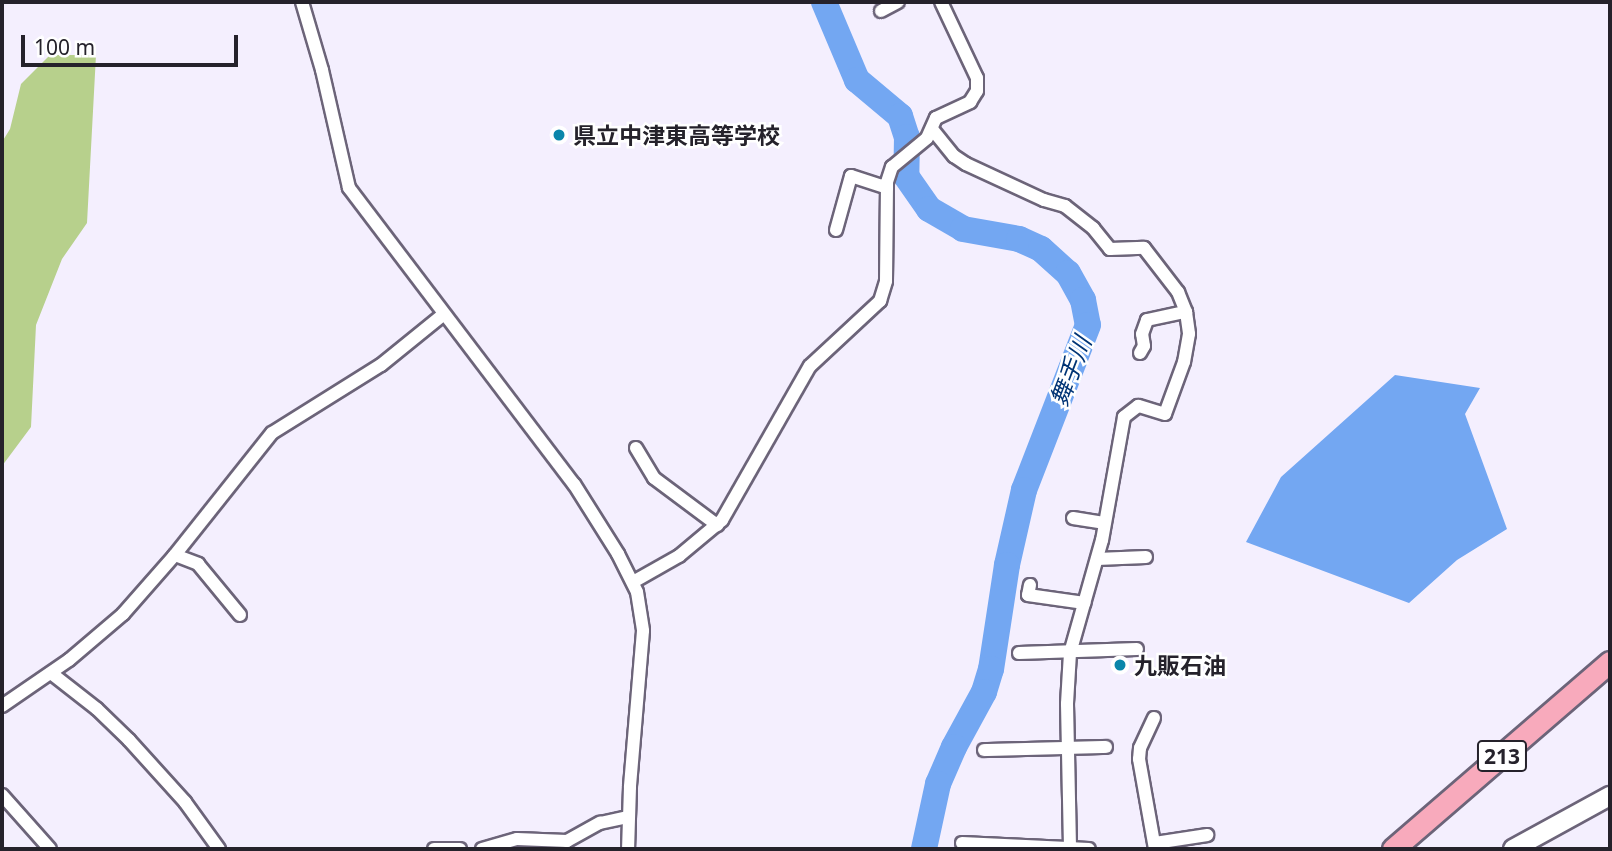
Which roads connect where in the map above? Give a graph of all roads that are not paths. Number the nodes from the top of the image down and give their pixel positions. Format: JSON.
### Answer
{"nodes":[{"id":1,"x":302,"y":2,"type":"edge"},
{"id":2,"x":898,"y":2,"type":"edge"},
{"id":3,"x":941,"y":2,"type":"edge"},
{"id":4,"x":881,"y":11,"type":"dead end"},
{"id":5,"x":932,"y":129,"type":"junction"},
{"id":6,"x":887,"y":188,"type":"junction"},
{"id":7,"x":836,"y":230,"type":"dead end"},
{"id":8,"x":1186,"y":312,"type":"junction"},
{"id":9,"x":444,"y":314,"type":"junction"},
{"id":10,"x":1140,"y":353,"type":"dead end"},
{"id":11,"x":636,"y":448,"type":"dead end"},
{"id":12,"x":1073,"y":518,"type":"dead end"},
{"id":13,"x":1104,"y":523,"type":"junction"},
{"id":14,"x":717,"y":525,"type":"junction"},
{"id":15,"x":175,"y":555,"type":"junction"},
{"id":16,"x":1146,"y":557,"type":"dead end"},
{"id":17,"x":1097,"y":559,"type":"junction"},
{"id":18,"x":633,"y":582,"type":"junction"},
{"id":19,"x":1030,"y":585,"type":"dead end"},
{"id":20,"x":1084,"y":603,"type":"junction"},
{"id":21,"x":240,"y":615,"type":"dead end"},
{"id":22,"x":1137,"y":649,"type":"dead end"},
{"id":23,"x":1071,"y":651,"type":"junction"},
{"id":24,"x":1019,"y":653,"type":"dead end"},
{"id":25,"x":1610,"y":662,"type":"edge"},
{"id":26,"x":51,"y":673,"type":"junction"},
{"id":27,"x":2,"y":706,"type":"edge"},
{"id":28,"x":1154,"y":718,"type":"dead end"},
{"id":29,"x":1106,"y":747,"type":"dead end"},
{"id":30,"x":1067,"y":748,"type":"junction"},
{"id":31,"x":984,"y":750,"type":"dead end"},
{"id":32,"x":2,"y":795,"type":"edge"},
{"id":33,"x":1610,"y":796,"type":"edge"},
{"id":34,"x":628,"y":817,"type":"junction"},
{"id":35,"x":1207,"y":835,"type":"dead end"},
{"id":36,"x":962,"y":843,"type":"dead end"},
{"id":37,"x":1155,"y":846,"type":"edge"},
{"id":38,"x":50,"y":849,"type":"edge"},
{"id":39,"x":219,"y":849,"type":"edge"},
{"id":40,"x":434,"y":849,"type":"edge"},
{"id":41,"x":460,"y":849,"type":"edge"},
{"id":42,"x":482,"y":849,"type":"edge"},
{"id":43,"x":628,"y":849,"type":"edge"},
{"id":44,"x":1070,"y":849,"type":"edge"},
{"id":45,"x":1089,"y":849,"type":"edge"},
{"id":46,"x":1393,"y":849,"type":"edge"},
{"id":47,"x":1513,"y":849,"type":"edge"}],
"edges":[{"from":1,"to":9,"type":"street"},
{"from":2,"to":4,"type":"street"},
{"from":3,"to":5,"type":"street"},
{"from":5,"to":6,"type":"street"},
{"from":5,"to":8,"type":"street"},
{"from":6,"to":7,"type":"street"},
{"from":6,"to":14,"type":"street"},
{"from":8,"to":10,"type":"street"},
{"from":8,"to":13,"type":"street"},
{"from":9,"to":15,"type":"street"},
{"from":9,"to":18,"type":"street"},
{"from":11,"to":14,"type":"street"},
{"from":12,"to":13,"type":"street"},
{"from":13,"to":17,"type":"street"},
{"from":14,"to":18,"type":"street"},
{"from":15,"to":21,"type":"street"},
{"from":15,"to":26,"type":"street"},
{"from":16,"to":17,"type":"street"},
{"from":17,"to":20,"type":"street"},
{"from":18,"to":34,"type":"street"},
{"from":19,"to":20,"type":"street"},
{"from":20,"to":23,"type":"street"},
{"from":22,"to":23,"type":"street"},
{"from":23,"to":24,"type":"street"},
{"from":23,"to":30,"type":"street"},
{"from":25,"to":46,"type":"highway","number":"213"},
{"from":26,"to":27,"type":"street"},
{"from":26,"to":39,"type":"street"},
{"from":28,"to":37,"type":"street"},
{"from":29,"to":30,"type":"street"},
{"from":30,"to":31,"type":"street"},
{"from":30,"to":44,"type":"street"},
{"from":32,"to":38,"type":"street"},
{"from":33,"to":47,"type":"main road"},
{"from":34,"to":42,"type":"street"},
{"from":34,"to":43,"type":"street"},
{"from":35,"to":37,"type":"street"},
{"from":36,"to":44,"type":"street"},
{"from":40,"to":41,"type":"street"},
{"from":44,"to":45,"type":"street"}]}
